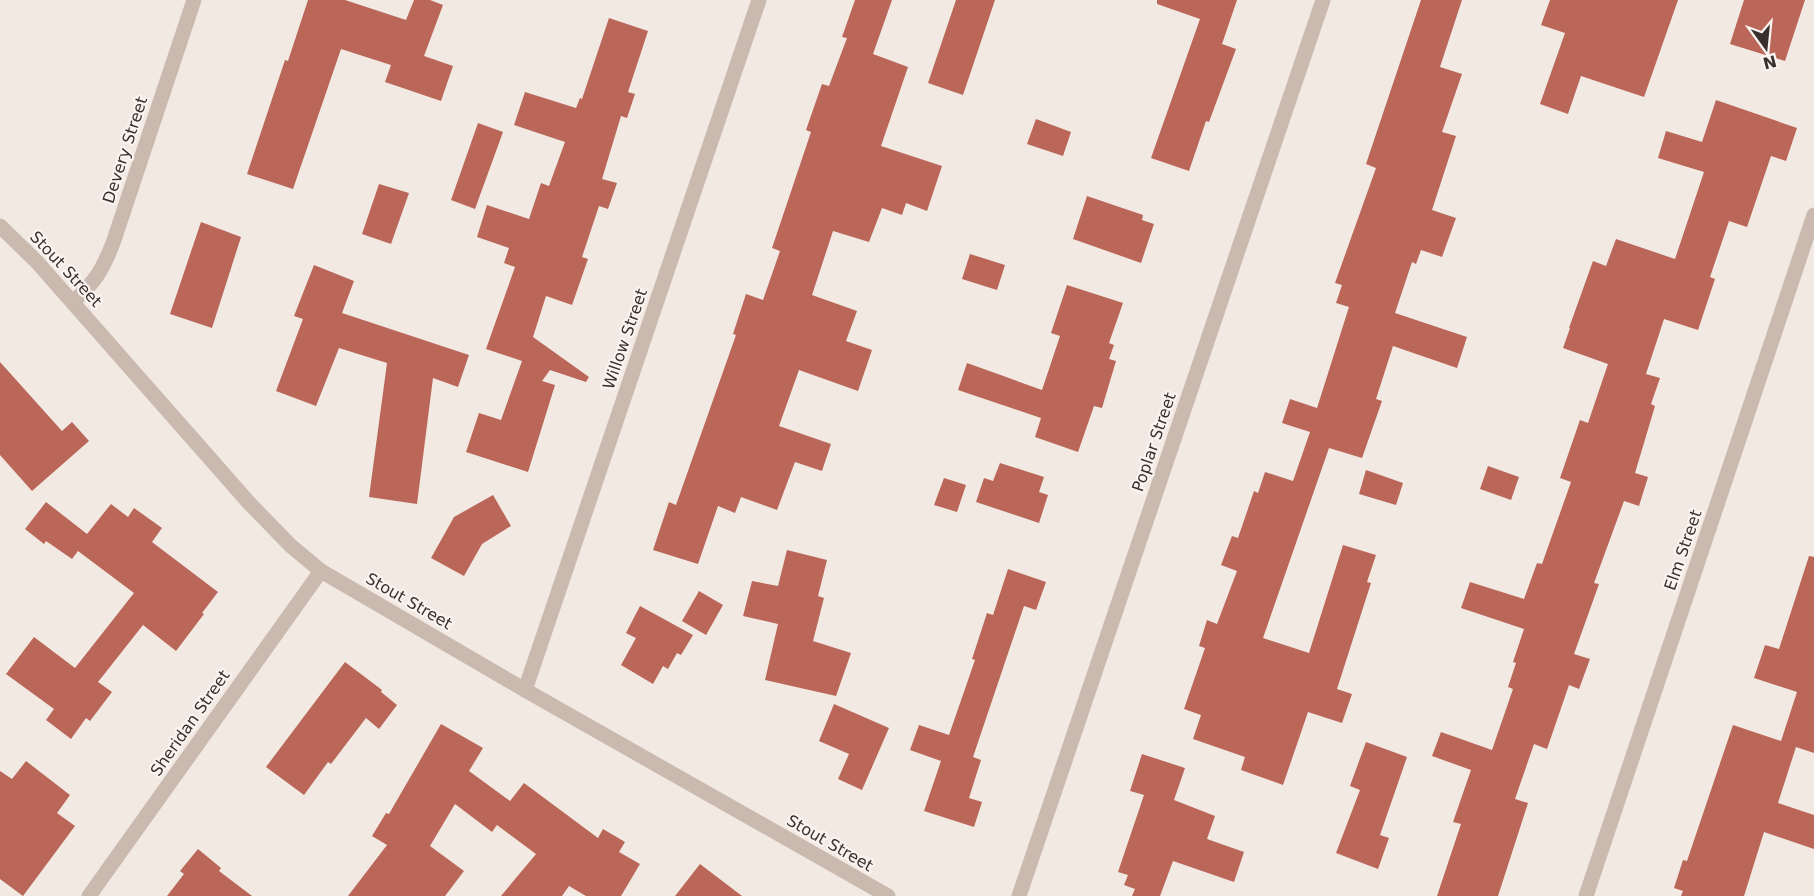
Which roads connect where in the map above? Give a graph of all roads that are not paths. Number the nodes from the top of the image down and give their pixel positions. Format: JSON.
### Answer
{"nodes":[{"id":1,"x":194,"y":0,"type":"edge"},
{"id":2,"x":759,"y":0,"type":"edge"},
{"id":3,"x":1323,"y":0,"type":"edge"},
{"id":4,"x":1814,"y":215,"type":"edge"},
{"id":5,"x":0,"y":226,"type":"edge"},
{"id":6,"x":73,"y":302,"type":"junction"},
{"id":7,"x":321,"y":571,"type":"junction"},
{"id":8,"x":525,"y":690,"type":"junction"},
{"id":9,"x":89,"y":896,"type":"edge"},
{"id":10,"x":888,"y":896,"type":"edge"},
{"id":11,"x":1019,"y":896,"type":"edge"},
{"id":12,"x":1586,"y":896,"type":"edge"}],
"edges":[{"from":1,"to":6,"type":"street","name":"Devery Street"},
{"from":2,"to":8,"type":"street","name":"Willow Street"},
{"from":3,"to":11,"type":"street","name":"Poplar Street"},
{"from":4,"to":12,"type":"street","name":"Elm Street"},
{"from":5,"to":6,"type":"street","name":"Stout Street"},
{"from":6,"to":7,"type":"street","name":"Stout Street"},
{"from":7,"to":8,"type":"street","name":"Stout Street"},
{"from":7,"to":9,"type":"street","name":"Sheridan Street"},
{"from":8,"to":10,"type":"street","name":"Stout Street"}]}
